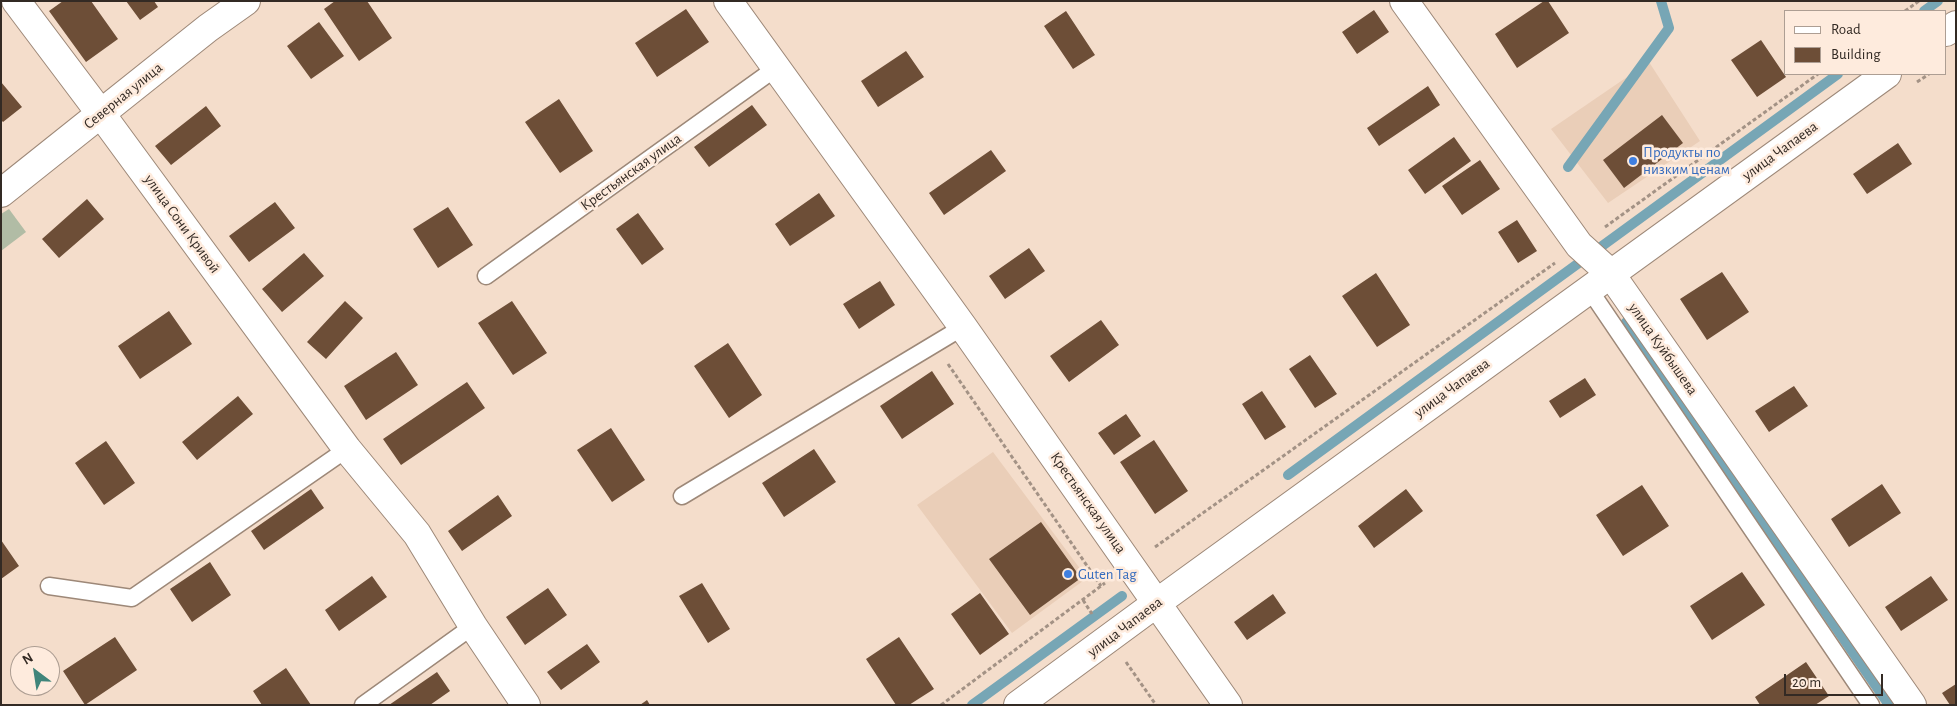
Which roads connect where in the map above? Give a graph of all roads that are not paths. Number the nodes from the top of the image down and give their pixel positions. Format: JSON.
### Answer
{"nodes":[{"id":1,"x":16,"y":1,"type":"edge"},
{"id":2,"x":246,"y":1,"type":"edge"},
{"id":3,"x":728,"y":1,"type":"edge"},
{"id":4,"x":1404,"y":1,"type":"edge"},
{"id":5,"x":776,"y":68,"type":"junction"},
{"id":6,"x":1886,"y":75,"type":"edge"},
{"id":7,"x":101,"y":114,"type":"junction"},
{"id":8,"x":1,"y":193,"type":"edge"},
{"id":9,"x":1610,"y":273,"type":"junction"},
{"id":10,"x":486,"y":276,"type":"dead end"},
{"id":11,"x":1589,"y":289,"type":"junction"},
{"id":12,"x":963,"y":327,"type":"junction"},
{"id":13,"x":346,"y":449,"type":"junction"},
{"id":14,"x":682,"y":496,"type":"dead end"},
{"id":15,"x":49,"y":586,"type":"dead end"},
{"id":16,"x":1158,"y":602,"type":"junction"},
{"id":17,"x":473,"y":626,"type":"junction"},
{"id":18,"x":363,"y":705,"type":"edge"},
{"id":19,"x":526,"y":705,"type":"edge"},
{"id":20,"x":1018,"y":705,"type":"edge"},
{"id":21,"x":1228,"y":705,"type":"edge"},
{"id":22,"x":1871,"y":705,"type":"edge"},
{"id":23,"x":1912,"y":705,"type":"edge"}],
"edges":[{"from":1,"to":7,"type":"street","name":"улица Сони Кривой"},
{"from":2,"to":7,"type":"street","name":"Северная улица"},
{"from":3,"to":5,"type":"street","name":"Крестьянская улица"},
{"from":4,"to":9,"type":"street","name":"улица Куйбышева"},
{"from":5,"to":10,"type":"lane","name":"Крестьянская улица"},
{"from":5,"to":12,"type":"street","name":"Крестьянская улица"},
{"from":6,"to":9,"type":"street","name":"улица Чапаева"},
{"from":7,"to":8,"type":"street","name":"Северная улица"},
{"from":7,"to":13,"type":"street","name":"улица Сони Кривой"},
{"from":9,"to":11,"type":"street","name":"улица Чапаева"},
{"from":9,"to":23,"type":"street","name":"улица Куйбышева"},
{"from":11,"to":16,"type":"street","name":"улица Чапаева"},
{"from":11,"to":22,"type":"lane"},
{"from":12,"to":14,"type":"lane"},
{"from":12,"to":16,"type":"street","name":"Крестьянская улица"},
{"from":13,"to":15,"type":"lane"},
{"from":13,"to":17,"type":"street","name":"улица Сони Кривой"},
{"from":16,"to":20,"type":"street","name":"улица Чапаева"},
{"from":16,"to":21,"type":"street","name":"Крестьянская улица"},
{"from":17,"to":18,"type":"lane"},
{"from":17,"to":19,"type":"street","name":"улица Сони Кривой"}]}
